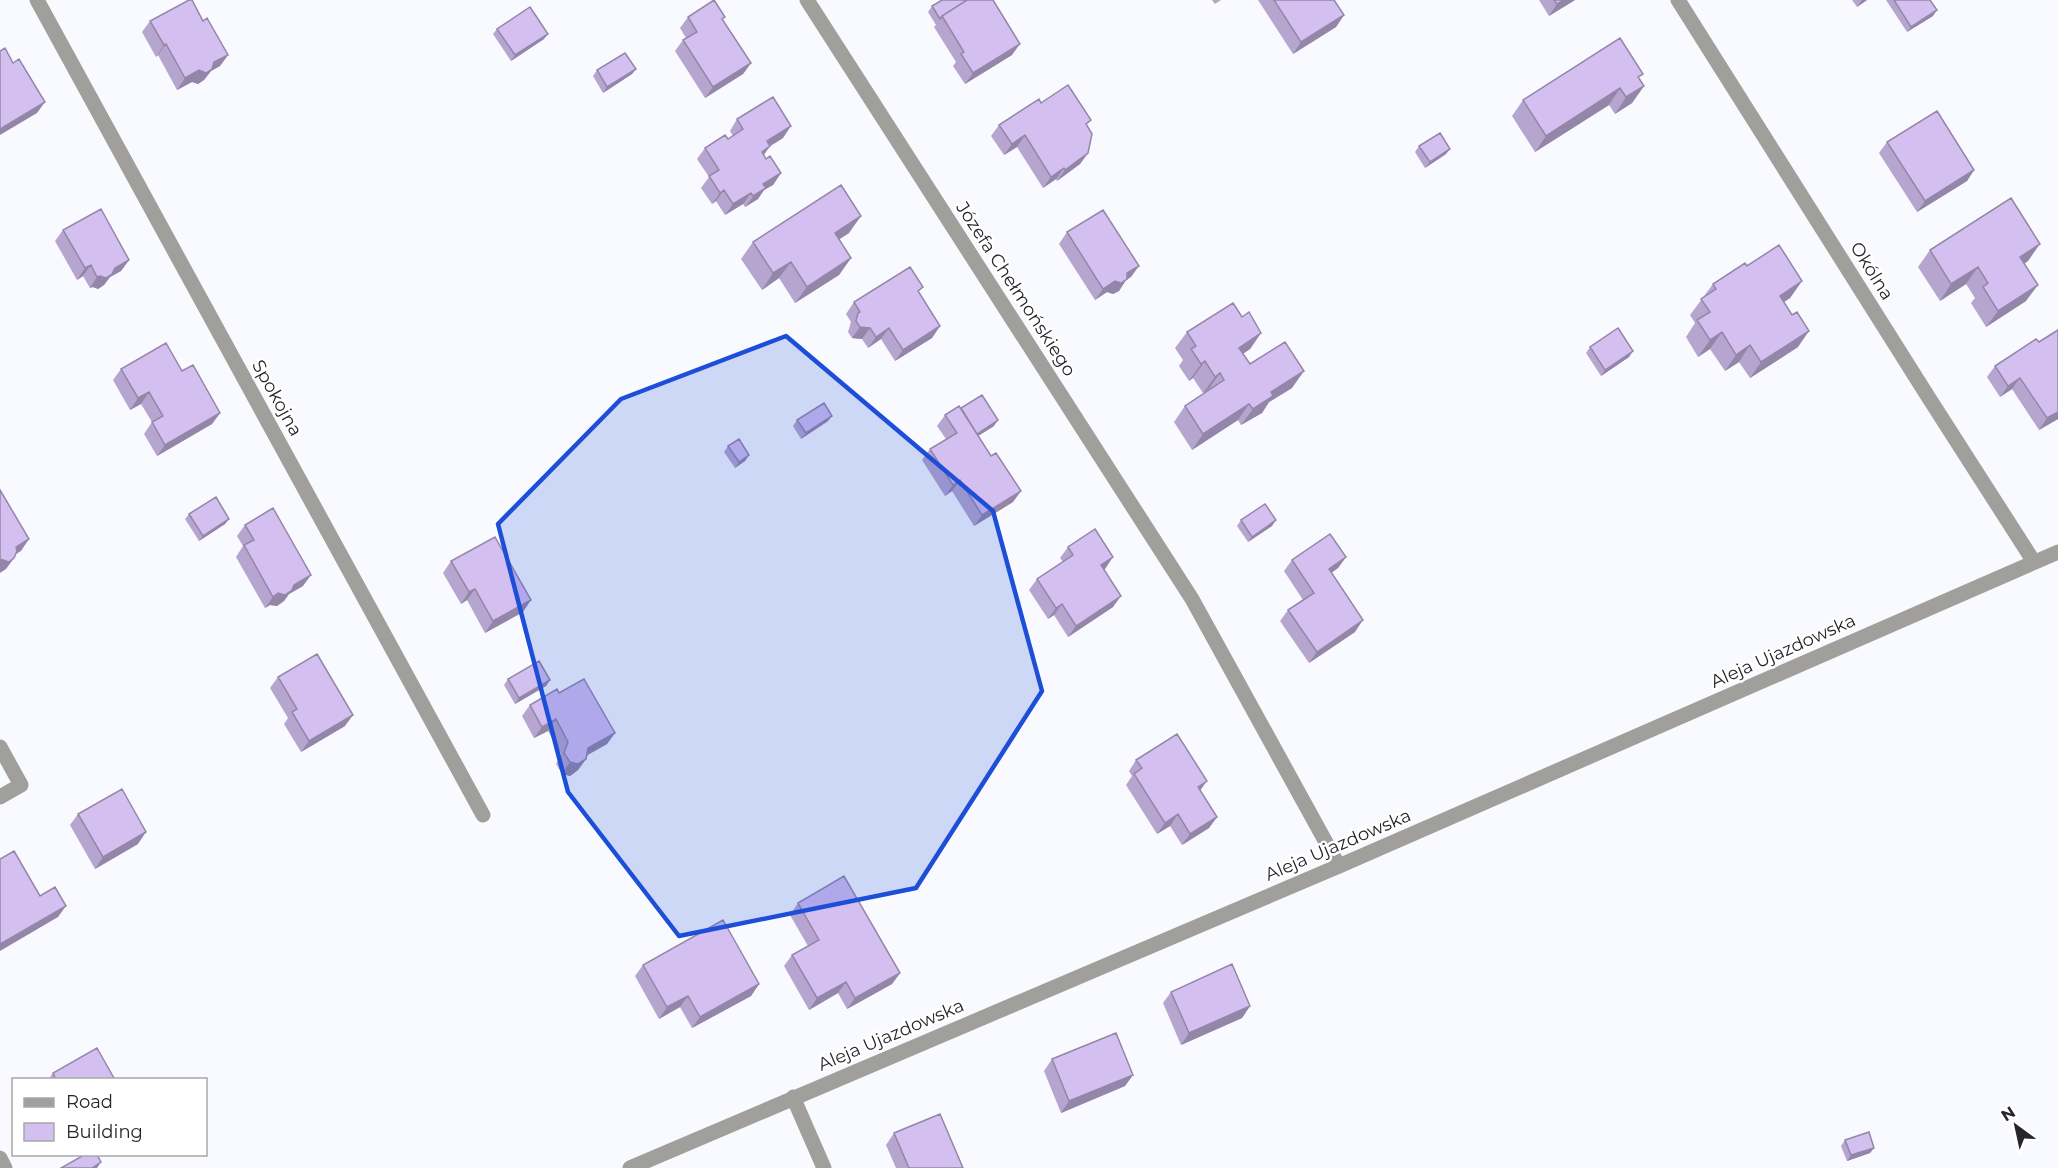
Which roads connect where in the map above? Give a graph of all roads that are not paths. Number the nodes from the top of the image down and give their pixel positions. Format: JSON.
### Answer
{"nodes":[{"id":1,"x":37,"y":0,"type":"edge"},
{"id":2,"x":807,"y":0,"type":"edge"},
{"id":3,"x":1678,"y":0,"type":"edge"},
{"id":4,"x":2058,"y":552,"type":"edge"},
{"id":5,"x":2034,"y":562,"type":"junction"},
{"id":6,"x":0,"y":747,"type":"edge"},
{"id":7,"x":0,"y":797,"type":"edge"},
{"id":8,"x":483,"y":815,"type":"dead end"},
{"id":9,"x":1340,"y":866,"type":"junction"},
{"id":10,"x":793,"y":1097,"type":"junction"},
{"id":11,"x":0,"y":1158,"type":"edge"},
{"id":12,"x":5,"y":1168,"type":"edge"},
{"id":13,"x":630,"y":1168,"type":"edge"},
{"id":14,"x":824,"y":1168,"type":"edge"}],
"edges":[{"from":1,"to":8,"type":"street","name":"Spokojna"},
{"from":2,"to":9,"type":"street","name":"Józefa Chełmońskiego"},
{"from":3,"to":5,"type":"street","name":"Okólna"},
{"from":4,"to":5,"type":"street","name":"Aleja Ujazdowska"},
{"from":5,"to":9,"type":"street","name":"Aleja Ujazdowska"},
{"from":6,"to":7,"type":"street"},
{"from":9,"to":10,"type":"street","name":"Aleja Ujazdowska"},
{"from":10,"to":13,"type":"street","name":"Aleja Ujazdowska"},
{"from":10,"to":14,"type":"street"},
{"from":11,"to":12,"type":"street"}]}
